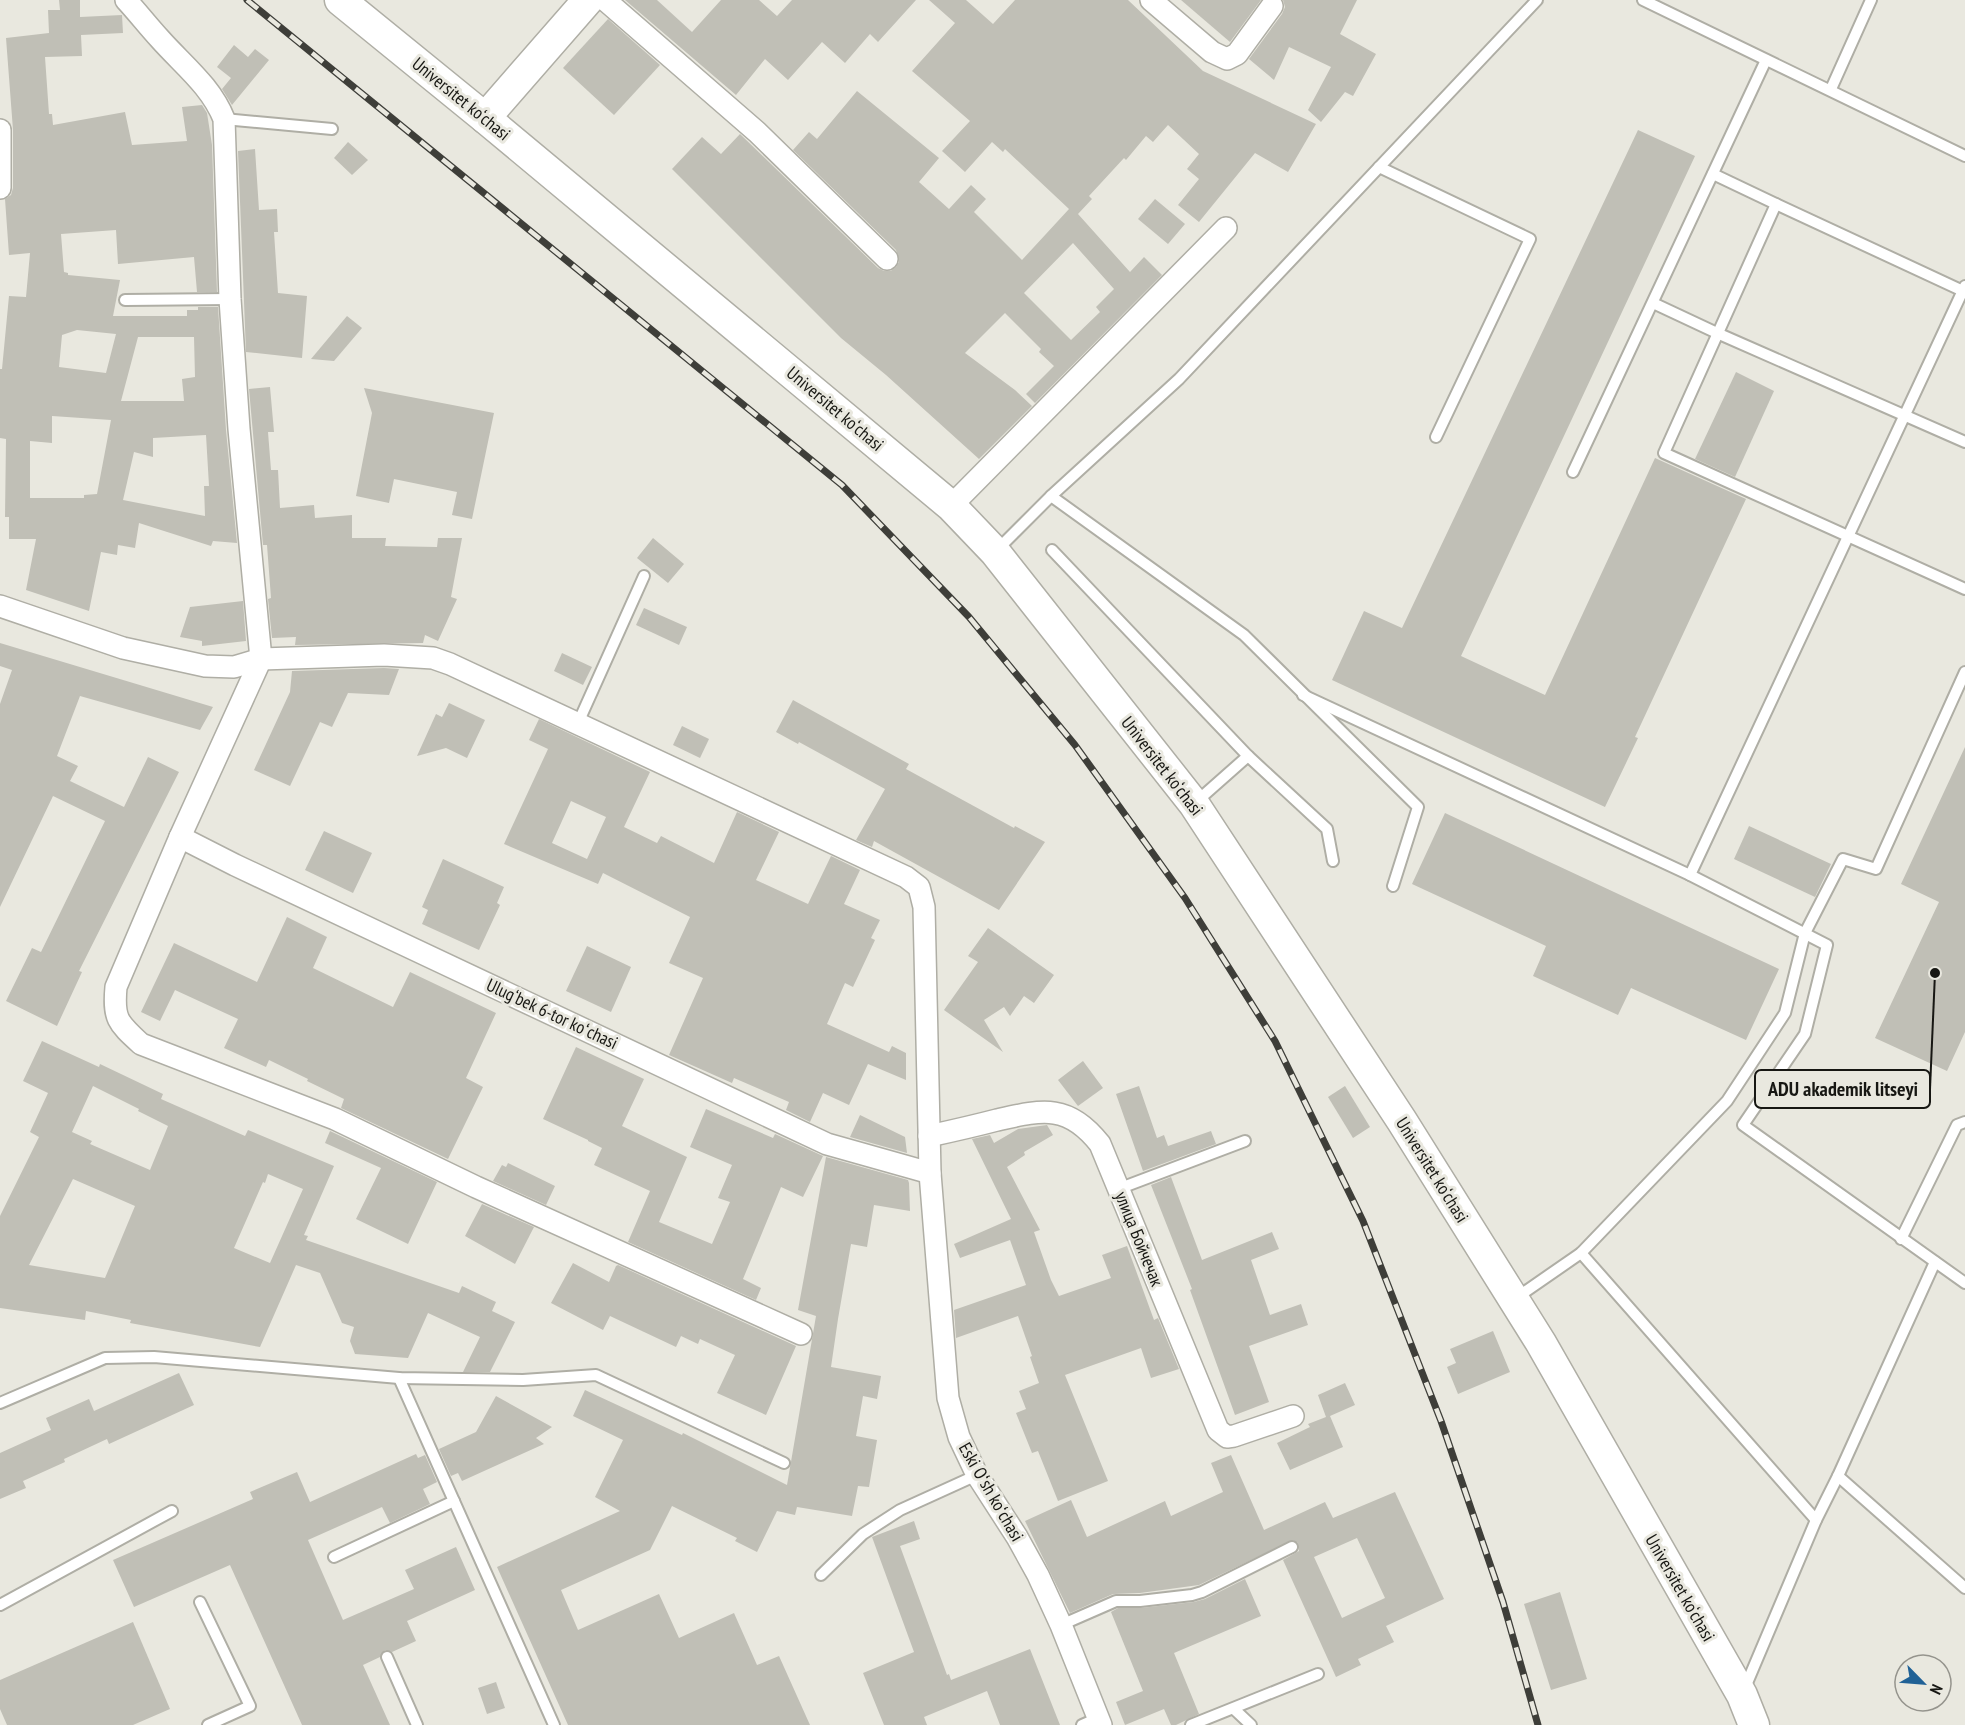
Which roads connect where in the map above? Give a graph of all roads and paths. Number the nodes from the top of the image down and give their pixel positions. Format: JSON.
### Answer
{"nodes":[{"id":1,"x":126,"y":0,"type":"edge"},
{"id":2,"x":340,"y":0,"type":"edge"},
{"id":3,"x":588,"y":0,"type":"edge"},
{"id":4,"x":605,"y":0,"type":"edge"},
{"id":5,"x":1150,"y":0,"type":"edge"},
{"id":6,"x":1536,"y":0,"type":"edge"},
{"id":7,"x":1871,"y":0,"type":"edge"},
{"id":8,"x":1650,"y":2,"type":"edge"},
{"id":9,"x":1272,"y":6,"type":"dead end"},
{"id":10,"x":1766,"y":60,"type":"junction"},
{"id":11,"x":1830,"y":90,"type":"junction"},
{"id":12,"x":485,"y":117,"type":"junction"},
{"id":13,"x":224,"y":119,"type":"junction"},
{"id":14,"x":332,"y":129,"type":"dead end"},
{"id":15,"x":0,"y":130,"type":"edge"},
{"id":16,"x":1965,"y":156,"type":"edge"},
{"id":17,"x":1379,"y":167,"type":"junction"},
{"id":18,"x":1713,"y":174,"type":"junction"},
{"id":19,"x":0,"y":188,"type":"edge"},
{"id":20,"x":1776,"y":204,"type":"junction"},
{"id":21,"x":1226,"y":228,"type":"dead end"},
{"id":22,"x":886,"y":259,"type":"dead end"},
{"id":23,"x":1964,"y":288,"type":"edge"},
{"id":24,"x":230,"y":299,"type":"junction"},
{"id":25,"x":125,"y":300,"type":"dead end"},
{"id":26,"x":1653,"y":303,"type":"junction"},
{"id":27,"x":1717,"y":333,"type":"junction"},
{"id":28,"x":1905,"y":415,"type":"junction"},
{"id":29,"x":1436,"y":437,"type":"dead end"},
{"id":30,"x":1965,"y":442,"type":"edge"},
{"id":31,"x":1573,"y":472,"type":"dead end"},
{"id":32,"x":1052,"y":496,"type":"junction"},
{"id":33,"x":951,"y":506,"type":"junction"},
{"id":34,"x":1848,"y":537,"type":"junction"},
{"id":35,"x":1052,"y":550,"type":"dead end"},
{"id":36,"x":995,"y":552,"type":"junction"},
{"id":37,"x":644,"y":576,"type":"dead end"},
{"id":38,"x":1965,"y":589,"type":"edge"},
{"id":39,"x":0,"y":606,"type":"edge"},
{"id":40,"x":261,"y":659,"type":"junction"},
{"id":41,"x":1965,"y":672,"type":"edge"},
{"id":42,"x":1303,"y":695,"type":"junction"},
{"id":43,"x":578,"y":723,"type":"junction"},
{"id":44,"x":1248,"y":756,"type":"junction"},
{"id":45,"x":1194,"y":804,"type":"junction"},
{"id":46,"x":180,"y":837,"type":"junction"},
{"id":47,"x":1333,"y":861,"type":"dead end"},
{"id":48,"x":1690,"y":875,"type":"junction"},
{"id":49,"x":1393,"y":886,"type":"dead end"},
{"id":50,"x":1804,"y":933,"type":"junction"},
{"id":51,"x":1965,"y":1122,"type":"edge"},
{"id":52,"x":929,"y":1136,"type":"junction"},
{"id":53,"x":1245,"y":1141,"type":"dead end"},
{"id":54,"x":930,"y":1173,"type":"junction"},
{"id":55,"x":1118,"y":1189,"type":"junction"},
{"id":56,"x":1901,"y":1239,"type":"junction"},
{"id":57,"x":1581,"y":1253,"type":"junction"},
{"id":58,"x":1935,"y":1262,"type":"junction"},
{"id":59,"x":1963,"y":1278,"type":"edge"},
{"id":60,"x":1514,"y":1300,"type":"junction"},
{"id":61,"x":801,"y":1334,"type":"dead end"},
{"id":62,"x":399,"y":1378,"type":"junction"},
{"id":63,"x":0,"y":1403,"type":"edge"},
{"id":64,"x":1293,"y":1416,"type":"dead end"},
{"id":65,"x":784,"y":1463,"type":"dead end"},
{"id":66,"x":977,"y":1475,"type":"junction"},
{"id":67,"x":1838,"y":1476,"type":"junction"},
{"id":68,"x":454,"y":1501,"type":"junction"},
{"id":69,"x":172,"y":1511,"type":"dead end"},
{"id":70,"x":1816,"y":1520,"type":"junction"},
{"id":71,"x":1292,"y":1547,"type":"dead end"},
{"id":72,"x":334,"y":1557,"type":"dead end"},
{"id":73,"x":821,"y":1575,"type":"dead end"},
{"id":74,"x":1965,"y":1588,"type":"edge"},
{"id":75,"x":200,"y":1602,"type":"dead end"},
{"id":76,"x":0,"y":1605,"type":"edge"},
{"id":77,"x":1060,"y":1625,"type":"junction"},
{"id":78,"x":387,"y":1657,"type":"dead end"},
{"id":79,"x":1318,"y":1674,"type":"dead end"},
{"id":80,"x":1742,"y":1695,"type":"junction"},
{"id":81,"x":1234,"y":1708,"type":"junction"},
{"id":82,"x":1094,"y":1723,"type":"edge"},
{"id":83,"x":208,"y":1725,"type":"edge"},
{"id":84,"x":417,"y":1725,"type":"edge"},
{"id":85,"x":554,"y":1725,"type":"edge"},
{"id":86,"x":1191,"y":1725,"type":"edge"},
{"id":87,"x":1251,"y":1725,"type":"edge"},
{"id":88,"x":1754,"y":1725,"type":"edge"}],
"edges":[{"from":1,"to":13,"type":"street"},
{"from":2,"to":12,"type":"main road","name":"Universitet kо‘chasi"},
{"from":3,"to":12,"type":"main road"},
{"from":4,"to":22,"type":"street"},
{"from":5,"to":9,"type":"street"},
{"from":6,"to":17,"type":"lane"},
{"from":7,"to":11,"type":"lane"},
{"from":8,"to":10,"type":"lane"},
{"from":10,"to":11,"type":"lane"},
{"from":10,"to":18,"type":"lane"},
{"from":11,"to":16,"type":"lane"},
{"from":12,"to":33,"type":"main road","name":"Universitet kо‘chasi"},
{"from":13,"to":14,"type":"lane"},
{"from":13,"to":24,"type":"street"},
{"from":15,"to":19,"type":"street"},
{"from":17,"to":29,"type":"lane"},
{"from":17,"to":32,"type":"lane"},
{"from":18,"to":20,"type":"lane"},
{"from":18,"to":26,"type":"lane"},
{"from":20,"to":23,"type":"lane"},
{"from":20,"to":27,"type":"lane"},
{"from":21,"to":33,"type":"street"},
{"from":23,"to":28,"type":"lane"},
{"from":24,"to":25,"type":"lane"},
{"from":24,"to":40,"type":"street"},
{"from":26,"to":27,"type":"lane"},
{"from":26,"to":31,"type":"lane"},
{"from":27,"to":28,"type":"lane"},
{"from":27,"to":34,"type":"lane"},
{"from":28,"to":30,"type":"lane"},
{"from":28,"to":34,"type":"lane"},
{"from":32,"to":36,"type":"lane"},
{"from":32,"to":42,"type":"lane"},
{"from":33,"to":36,"type":"main road","name":"Universitet kо‘chasi"},
{"from":34,"to":38,"type":"lane"},
{"from":34,"to":48,"type":"lane"},
{"from":35,"to":44,"type":"lane"},
{"from":36,"to":45,"type":"main road","name":"Universitet kо‘chasi"},
{"from":37,"to":43,"type":"lane"},
{"from":39,"to":40,"type":"street"},
{"from":40,"to":43,"type":"street"},
{"from":40,"to":46,"type":"street"},
{"from":41,"to":50,"type":"lane"},
{"from":42,"to":48,"type":"lane"},
{"from":42,"to":49,"type":"lane"},
{"from":43,"to":52,"type":"street","name":"Eski Oʻsh koʻchasi"},
{"from":44,"to":45,"type":"lane"},
{"from":44,"to":47,"type":"lane"},
{"from":45,"to":60,"type":"main road","name":"Universitet kо‘chasi"},
{"from":46,"to":54,"type":"street","name":"Ulug‘bek 6-tor koʻchasi"},
{"from":46,"to":61,"type":"street"},
{"from":48,"to":50,"type":"lane"},
{"from":50,"to":56,"type":"lane"},
{"from":50,"to":57,"type":"lane"},
{"from":51,"to":56,"type":"lane"},
{"from":52,"to":54,"type":"street","name":"Eski Oʻsh koʻchasi"},
{"from":52,"to":55,"type":"street","name":"улица Бойчечак"},
{"from":53,"to":55,"type":"lane"},
{"from":54,"to":66,"type":"street","name":"Eski Oʻsh koʻchasi"},
{"from":55,"to":64,"type":"street","name":"улица Бойчечак"},
{"from":56,"to":58,"type":"lane"},
{"from":57,"to":60,"type":"lane"},
{"from":57,"to":70,"type":"lane"},
{"from":58,"to":59,"type":"lane"},
{"from":58,"to":67,"type":"lane"},
{"from":60,"to":80,"type":"main road","name":"Universitet kо‘chasi"},
{"from":62,"to":63,"type":"lane"},
{"from":62,"to":65,"type":"lane"},
{"from":62,"to":68,"type":"lane"},
{"from":66,"to":73,"type":"lane"},
{"from":66,"to":77,"type":"street","name":"Eski Oʻsh koʻchasi"},
{"from":67,"to":70,"type":"lane"},
{"from":67,"to":74,"type":"lane"},
{"from":68,"to":72,"type":"lane"},
{"from":68,"to":85,"type":"lane"},
{"from":69,"to":76,"type":"lane"},
{"from":70,"to":80,"type":"lane"},
{"from":71,"to":77,"type":"lane"},
{"from":75,"to":83,"type":"lane"},
{"from":77,"to":82,"type":"street","name":"Eski Oʻsh koʻchasi"},
{"from":78,"to":84,"type":"lane"},
{"from":79,"to":81,"type":"lane"},
{"from":80,"to":88,"type":"main road","name":"Universitet kо‘chasi"},
{"from":81,"to":86,"type":"lane"},
{"from":81,"to":87,"type":"lane"}]}
